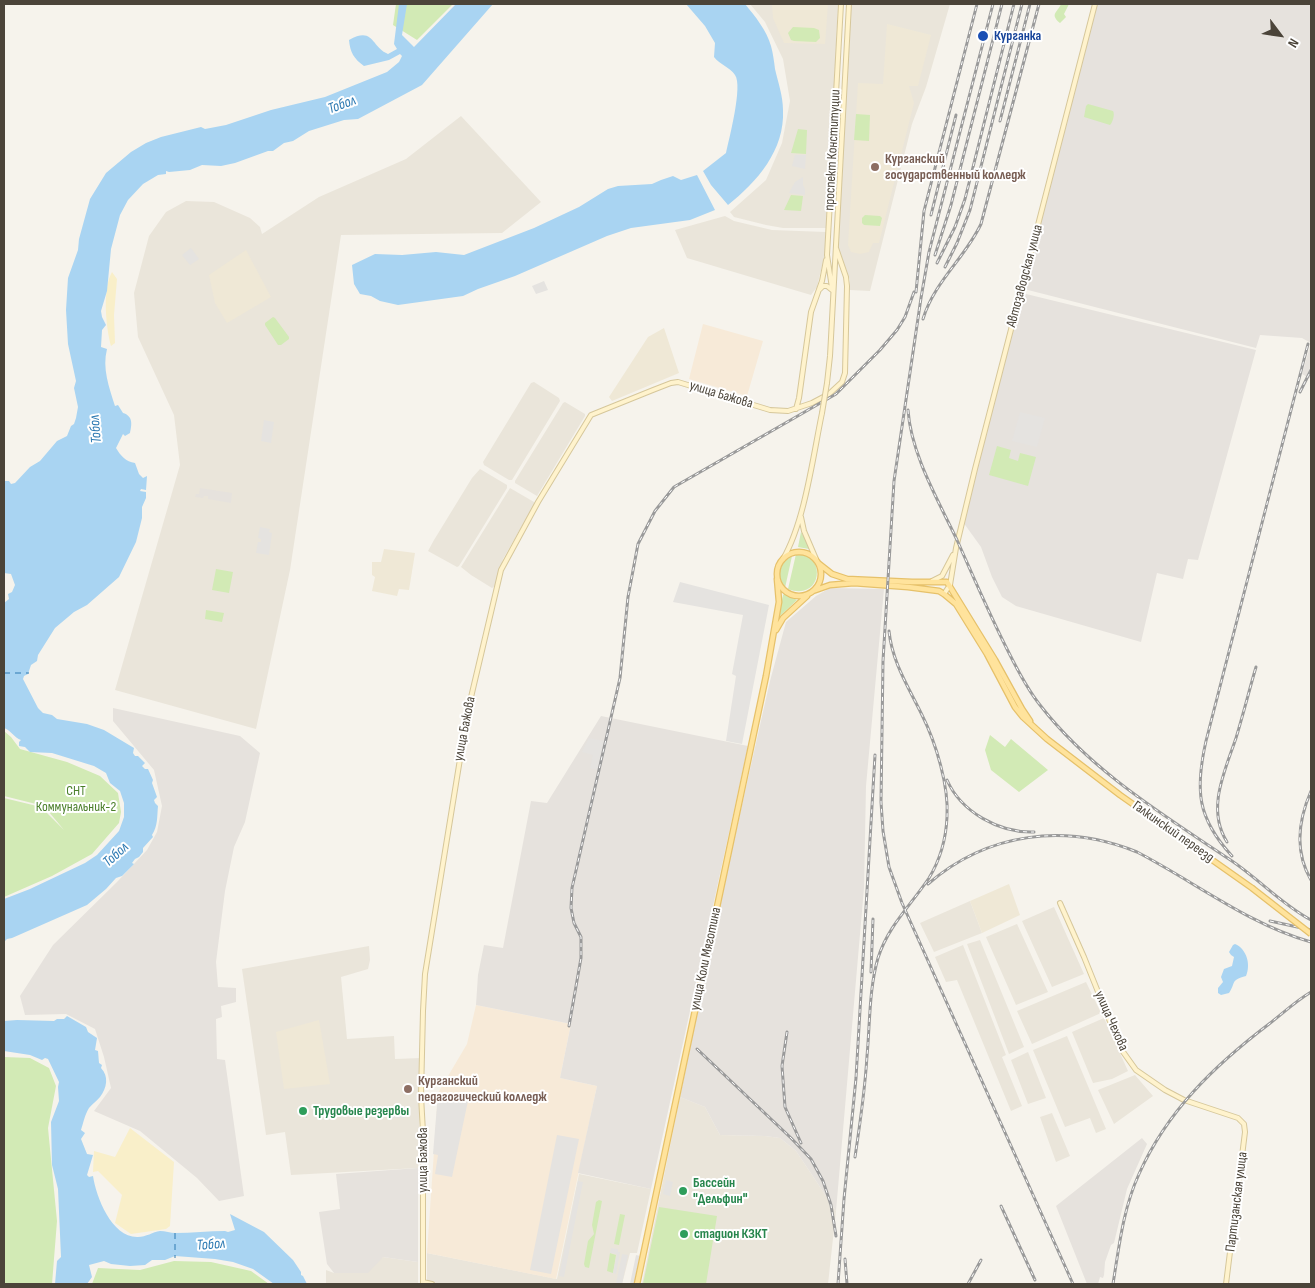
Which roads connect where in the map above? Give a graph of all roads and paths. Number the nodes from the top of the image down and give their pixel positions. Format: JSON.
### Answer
{"nodes":[{"id":1,"x":841,"y":4,"type":"edge"},
{"id":2,"x":849,"y":4,"type":"edge"},
{"id":3,"x":1095,"y":4,"type":"edge"},
{"id":4,"x":838,"y":48,"type":"junction"},
{"id":5,"x":846,"y":48,"type":"junction"},
{"id":6,"x":829,"y":230,"type":"junction"},
{"id":7,"x":837,"y":230,"type":"junction"},
{"id":8,"x":836,"y":248,"type":"junction"},
{"id":9,"x":827,"y":255,"type":"junction"},
{"id":10,"x":818,"y":293,"type":"junction"},
{"id":11,"x":833,"y":293,"type":"junction"},
{"id":12,"x":796,"y":409,"type":"junction"},
{"id":13,"x":801,"y":514,"type":"junction"},
{"id":14,"x":956,"y":548,"type":"junction"},
{"id":15,"x":783,"y":559,"type":"junction"},
{"id":16,"x":817,"y":561,"type":"junction"},
{"id":17,"x":777,"y":579,"type":"junction"},
{"id":18,"x":951,"y":579,"type":"junction"},
{"id":19,"x":928,"y":582,"type":"junction"},
{"id":20,"x":950,"y":584,"type":"junction"},
{"id":21,"x":954,"y":592,"type":"junction"},
{"id":22,"x":811,"y":593,"type":"junction"},
{"id":23,"x":944,"y":594,"type":"junction"},
{"id":24,"x":774,"y":634,"type":"junction"},
{"id":25,"x":1036,"y":728,"type":"junction"},
{"id":26,"x":1060,"y":904,"type":"dead end"},
{"id":27,"x":1311,"y":934,"type":"edge"},
{"id":28,"x":1242,"y":1120,"type":"joint"},
{"id":29,"x":423,"y":1283,"type":"edge"},
{"id":30,"x":432,"y":1284,"type":"edge"},
{"id":31,"x":637,"y":1284,"type":"edge"},
{"id":32,"x":1226,"y":1284,"type":"edge"}],
"edges":[{"from":1,"to":4,"type":"main road","name":"проспект Конституции"},
{"from":2,"to":5,"type":"main road","name":"проспект Конституции"},
{"from":3,"to":14,"type":"main road","name":"Автозаводская улица"},
{"from":4,"to":5,"type":"main road"},
{"from":4,"to":6,"type":"main road","name":"проспект Конституции"},
{"from":5,"to":7,"type":"main road","name":"проспект Конституции"},
{"from":6,"to":7,"type":"main road"},
{"from":6,"to":9,"type":"main road","name":"проспект Конституции"},
{"from":7,"to":8,"type":"main road","name":"проспект Конституции"},
{"from":8,"to":11,"type":"main road","name":"проспект Конституции"},
{"from":8,"to":12,"type":"main road","name":"улица Бажова"},
{"from":9,"to":10,"type":"main road"},
{"from":9,"to":11,"type":"main road","name":"проспект Конституции"},
{"from":10,"to":11,"type":"main road"},
{"from":10,"to":12,"type":"main road"},
{"from":11,"to":13,"type":"main road","name":"проспект Конституции","bridge":true},
{"from":12,"to":29,"type":"main road","name":"улица Бажова"},
{"from":13,"to":15,"type":"main road","name":"проспект Конституции"},
{"from":13,"to":16,"type":"main road","name":"проспект Конституции"},
{"from":14,"to":18,"type":"main road"},
{"from":14,"to":19,"type":"main road"},
{"from":15,"to":16,"type":"main road"},
{"from":15,"to":17,"type":"main road"},
{"from":16,"to":19,"type":"main road"},
{"from":16,"to":22,"type":"main road"},
{"from":17,"to":22,"type":"main road"},
{"from":17,"to":24,"type":"main road","name":"улица Коли Мяготина"},
{"from":18,"to":20,"type":"main road"},
{"from":18,"to":21,"type":"main road"},
{"from":19,"to":20,"type":"main road"},
{"from":20,"to":21,"type":"main road","name":"Галкинский переезд"},
{"from":20,"to":23,"type":"main road"},
{"from":21,"to":25,"type":"main road","name":"Галкинский переезд"},
{"from":22,"to":23,"type":"main road"},
{"from":22,"to":24,"type":"main road","name":"улица Коли Мяготина"},
{"from":23,"to":25,"type":"main road","name":"Галкинский переезд"},
{"from":24,"to":31,"type":"main road","name":"улица Коли Мяготина"},
{"from":25,"to":27,"type":"main road","name":"Галкинский переезд","bridge":true},
{"from":26,"to":28,"type":"main road","name":"улица Чехова"},
{"from":28,"to":32,"type":"main road","name":"Партизанская улица"},
{"from":29,"to":30,"type":"main road"}]}
